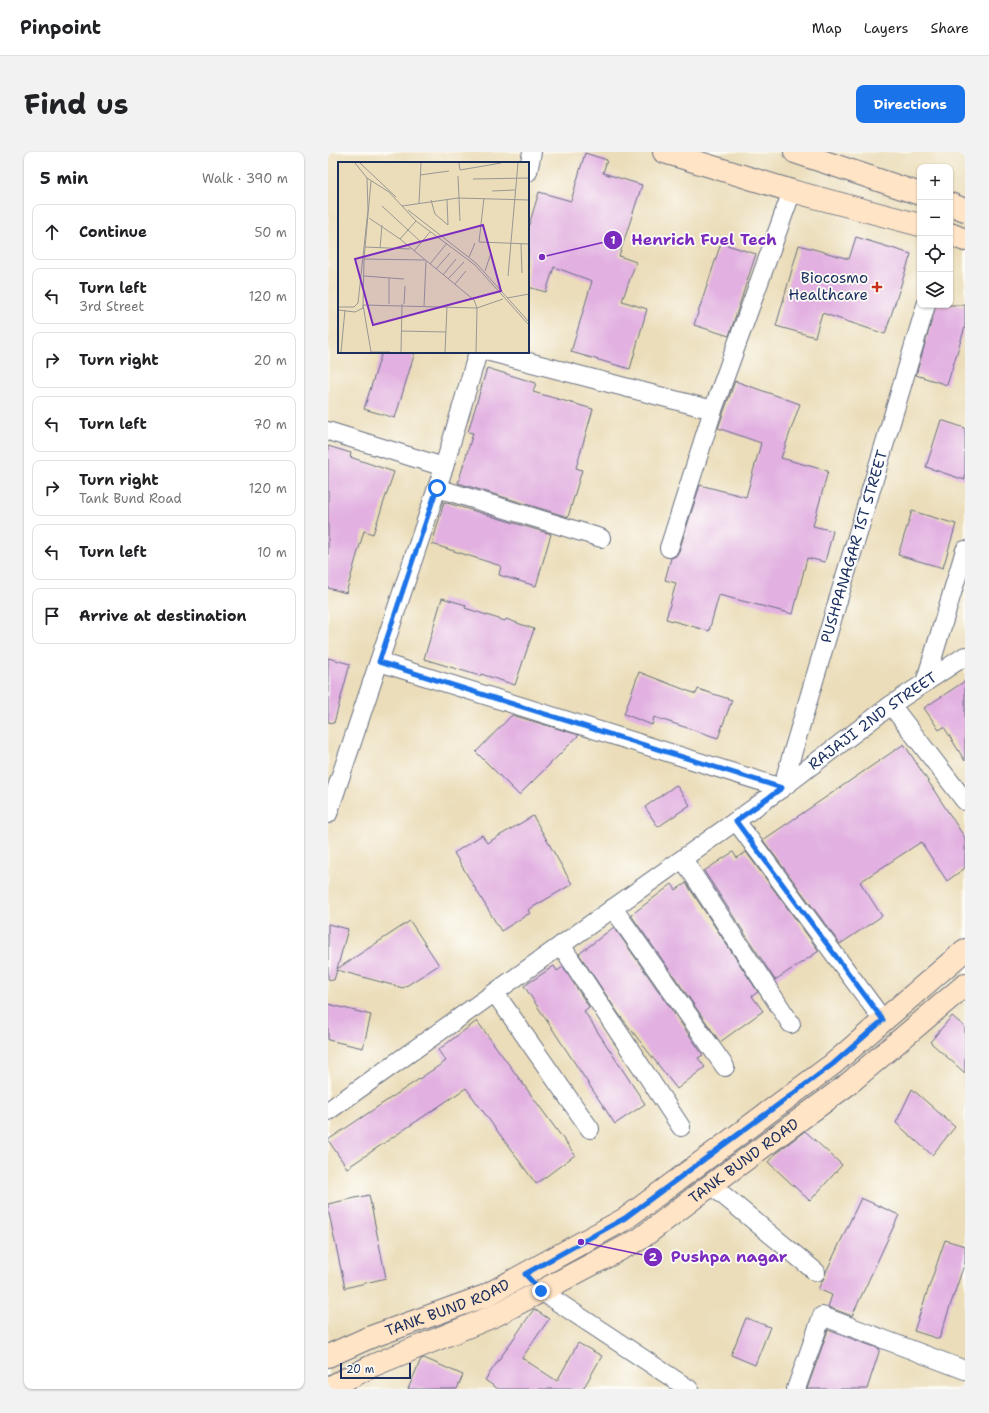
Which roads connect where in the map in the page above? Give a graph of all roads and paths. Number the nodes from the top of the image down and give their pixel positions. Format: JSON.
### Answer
{"nodes":[{"id":1,"x":532,"y":152,"type":"edge"},
{"id":2,"x":664,"y":152,"type":"edge"},
{"id":3,"x":795,"y":152,"type":"edge"},
{"id":4,"x":529,"y":167,"type":"edge"},
{"id":5,"x":792,"y":191,"type":"junction"},
{"id":6,"x":917,"y":193,"type":"edge"},
{"id":7,"x":953,"y":205,"type":"edge"},
{"id":8,"x":965,"y":210,"type":"edge"},
{"id":9,"x":917,"y":224,"type":"edge"},
{"id":10,"x":953,"y":235,"type":"edge"},
{"id":11,"x":965,"y":240,"type":"edge"},
{"id":12,"x":925,"y":308,"type":"edge"},
{"id":13,"x":478,"y":353,"type":"edge"},
{"id":14,"x":494,"y":353,"type":"edge"},
{"id":15,"x":714,"y":410,"type":"junction"},
{"id":16,"x":328,"y":431,"type":"edge"},
{"id":17,"x":444,"y":467,"type":"junction"},
{"id":18,"x":437,"y":488,"type":"junction"},
{"id":19,"x":601,"y":538,"type":"dead end"},
{"id":20,"x":669,"y":548,"type":"dead end"},
{"id":21,"x":965,"y":550,"type":"edge"},
{"id":22,"x":965,"y":656,"type":"edge"},
{"id":23,"x":379,"y":662,"type":"junction"},
{"id":24,"x":925,"y":683,"type":"junction"},
{"id":25,"x":891,"y":705,"type":"junction"},
{"id":26,"x":782,"y":788,"type":"junction"},
{"id":27,"x":963,"y":793,"type":"edge"},
{"id":28,"x":328,"y":814,"type":"edge"},
{"id":29,"x":736,"y":821,"type":"junction"},
{"id":30,"x":682,"y":859,"type":"junction"},
{"id":31,"x":613,"y":908,"type":"junction"},
{"id":32,"x":561,"y":945,"type":"junction"},
{"id":33,"x":965,"y":950,"type":"edge"},
{"id":34,"x":965,"y":984,"type":"edge"},
{"id":35,"x":495,"y":993,"type":"junction"},
{"id":36,"x":883,"y":1020,"type":"junction"},
{"id":37,"x":791,"y":1024,"type":"dead end"},
{"id":38,"x":725,"y":1067,"type":"dead end"},
{"id":39,"x":328,"y":1111,"type":"edge"},
{"id":40,"x":681,"y":1127,"type":"dead end"},
{"id":41,"x":590,"y":1129,"type":"dead end"},
{"id":42,"x":711,"y":1185,"type":"junction"},
{"id":43,"x":816,"y":1272,"type":"dead end"},
{"id":44,"x":525,"y":1274,"type":"junction"},
{"id":45,"x":541,"y":1291,"type":"junction"},
{"id":46,"x":328,"y":1356,"type":"edge"},
{"id":47,"x":965,"y":1370,"type":"edge"},
{"id":48,"x":328,"y":1388,"type":"edge"},
{"id":49,"x":689,"y":1389,"type":"edge"},
{"id":50,"x":796,"y":1389,"type":"edge"}],
"edges":[{"from":1,"to":4,"type":"street"},
{"from":2,"to":5,"type":"main road"},
{"from":3,"to":6,"type":"main road"},
{"from":5,"to":9,"type":"main road"},
{"from":5,"to":15,"type":"street"},
{"from":7,"to":8,"type":"main road"},
{"from":10,"to":11,"type":"main road"},
{"from":12,"to":26,"type":"street","name":"PUSHPANAGAR 1ST STREET"},
{"from":13,"to":17,"type":"street"},
{"from":14,"to":15,"type":"street"},
{"from":15,"to":20,"type":"street"},
{"from":16,"to":17,"type":"street"},
{"from":17,"to":18,"type":"street"},
{"from":18,"to":19,"type":"street"},
{"from":18,"to":23,"type":"street"},
{"from":21,"to":24,"type":"street"},
{"from":22,"to":24,"type":"street","name":"RAJAJI 2ND STREET"},
{"from":23,"to":26,"type":"street"},
{"from":23,"to":28,"type":"street"},
{"from":24,"to":25,"type":"street","name":"RAJAJI 2ND STREET"},
{"from":25,"to":26,"type":"street","name":"RAJAJI 2ND STREET"},
{"from":25,"to":27,"type":"street"},
{"from":26,"to":29,"type":"street","name":"RAJAJI 2ND STREET"},
{"from":29,"to":30,"type":"street","name":"RAJAJI 2ND STREET"},
{"from":29,"to":36,"type":"street"},
{"from":30,"to":31,"type":"street","name":"RAJAJI 2ND STREET"},
{"from":30,"to":37,"type":"street"},
{"from":31,"to":32,"type":"street","name":"RAJAJI 2ND STREET"},
{"from":31,"to":38,"type":"street"},
{"from":32,"to":35,"type":"street","name":"RAJAJI 2ND STREET"},
{"from":32,"to":40,"type":"street"},
{"from":33,"to":36,"type":"main road","name":"TANK BUND ROAD"},
{"from":34,"to":42,"type":"main road","name":"TANK BUND ROAD"},
{"from":35,"to":39,"type":"street","name":"RAJAJI 2ND STREET"},
{"from":35,"to":41,"type":"street"},
{"from":36,"to":44,"type":"main road","name":"TANK BUND ROAD"},
{"from":42,"to":43,"type":"street"},
{"from":42,"to":45,"type":"main road","name":"TANK BUND ROAD"},
{"from":44,"to":45,"type":"main road"},
{"from":44,"to":46,"type":"main road","name":"TANK BUND ROAD"},
{"from":45,"to":48,"type":"main road","name":"TANK BUND ROAD"},
{"from":45,"to":49,"type":"street"},
{"from":47,"to":50,"type":"street"}]}
